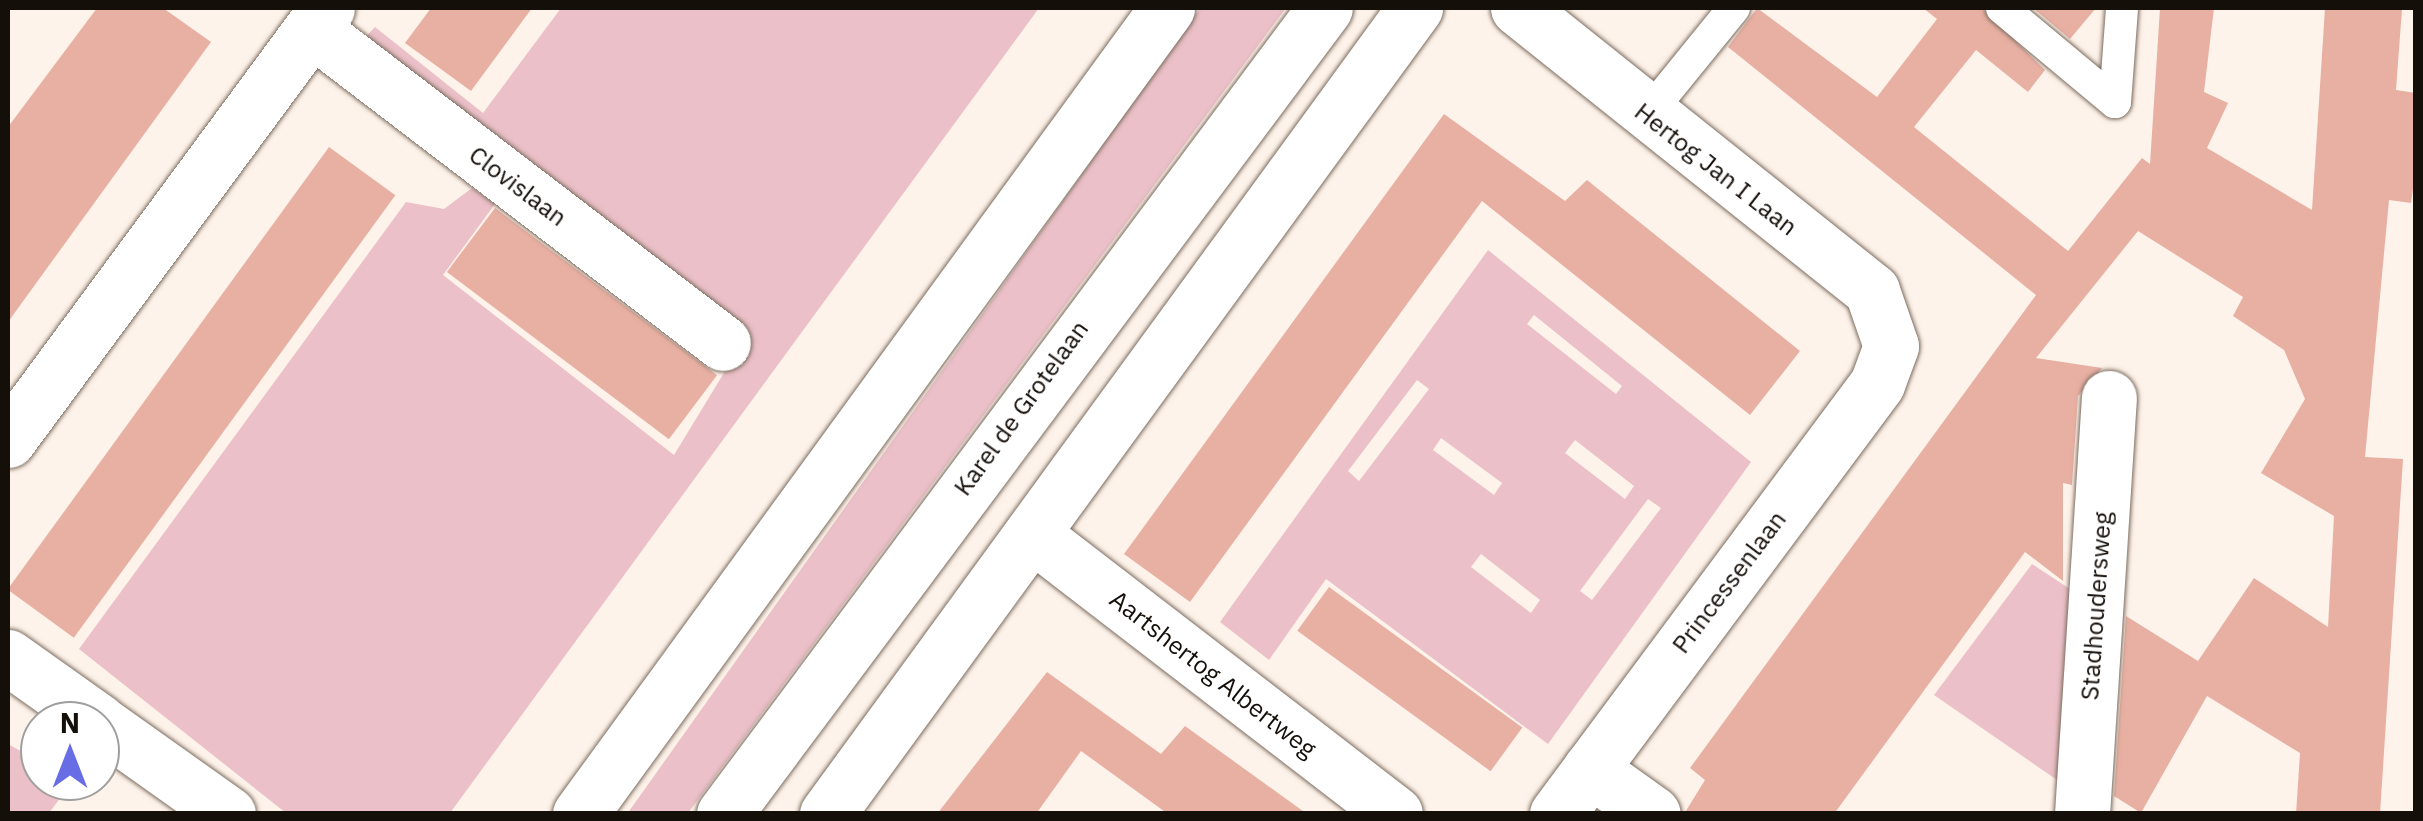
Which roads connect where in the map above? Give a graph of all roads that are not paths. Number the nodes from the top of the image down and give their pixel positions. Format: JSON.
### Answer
{"nodes":[{"id":1,"x":1167,"y":8,"type":"edge"},
{"id":2,"x":1326,"y":8,"type":"edge"},
{"id":3,"x":1414,"y":8,"type":"edge"},
{"id":4,"x":1518,"y":8,"type":"edge"},
{"id":5,"x":1734,"y":8,"type":"edge"},
{"id":6,"x":2002,"y":8,"type":"edge"},
{"id":7,"x":2122,"y":8,"type":"edge"},
{"id":8,"x":314,"y":16,"type":"edge"},
{"id":9,"x":1647,"y":115,"type":"junction"},
{"id":10,"x":724,"y":343,"type":"dead end"},
{"id":11,"x":1891,"y":346,"type":"joint"},
{"id":12,"x":2110,"y":398,"type":"dead end"},
{"id":13,"x":14,"y":417,"type":"edge"},
{"id":14,"x":1032,"y":534,"type":"junction"},
{"id":15,"x":8,"y":657,"type":"edge"},
{"id":16,"x":70,"y":701,"type":"edge"},
{"id":17,"x":120,"y":737,"type":"edge"},
{"id":18,"x":1590,"y":769,"type":"junction"},
{"id":19,"x":228,"y":814,"type":"edge"},
{"id":20,"x":580,"y":814,"type":"edge"},
{"id":21,"x":724,"y":814,"type":"edge"},
{"id":22,"x":827,"y":814,"type":"edge"},
{"id":23,"x":1395,"y":814,"type":"edge"},
{"id":24,"x":1557,"y":814,"type":"edge"},
{"id":25,"x":1653,"y":814,"type":"edge"},
{"id":26,"x":2082,"y":814,"type":"edge"}],
"edges":[{"from":1,"to":20,"type":"street"},
{"from":2,"to":21,"type":"street","name":"Karel de Grotelaan"},
{"from":3,"to":14,"type":"street"},
{"from":4,"to":9,"type":"street","name":"Hertog Jan I Laan"},
{"from":5,"to":9,"type":"lane"},
{"from":6,"to":7,"type":"lane"},
{"from":8,"to":10,"type":"street","name":"Clovislaan"},
{"from":8,"to":13,"type":"street","name":"Clovislaan"},
{"from":9,"to":11,"type":"street","name":"Hertog Jan I Laan"},
{"from":11,"to":18,"type":"street","name":"Princessenlaan"},
{"from":12,"to":26,"type":"street","name":"Stadhoudersweg"},
{"from":14,"to":22,"type":"street"},
{"from":14,"to":23,"type":"street","name":"Aartshertog Albertweg"},
{"from":15,"to":16,"type":"street"},
{"from":17,"to":19,"type":"street"},
{"from":18,"to":24,"type":"street","name":"Princessenlaan"},
{"from":18,"to":25,"type":"street"}]}
